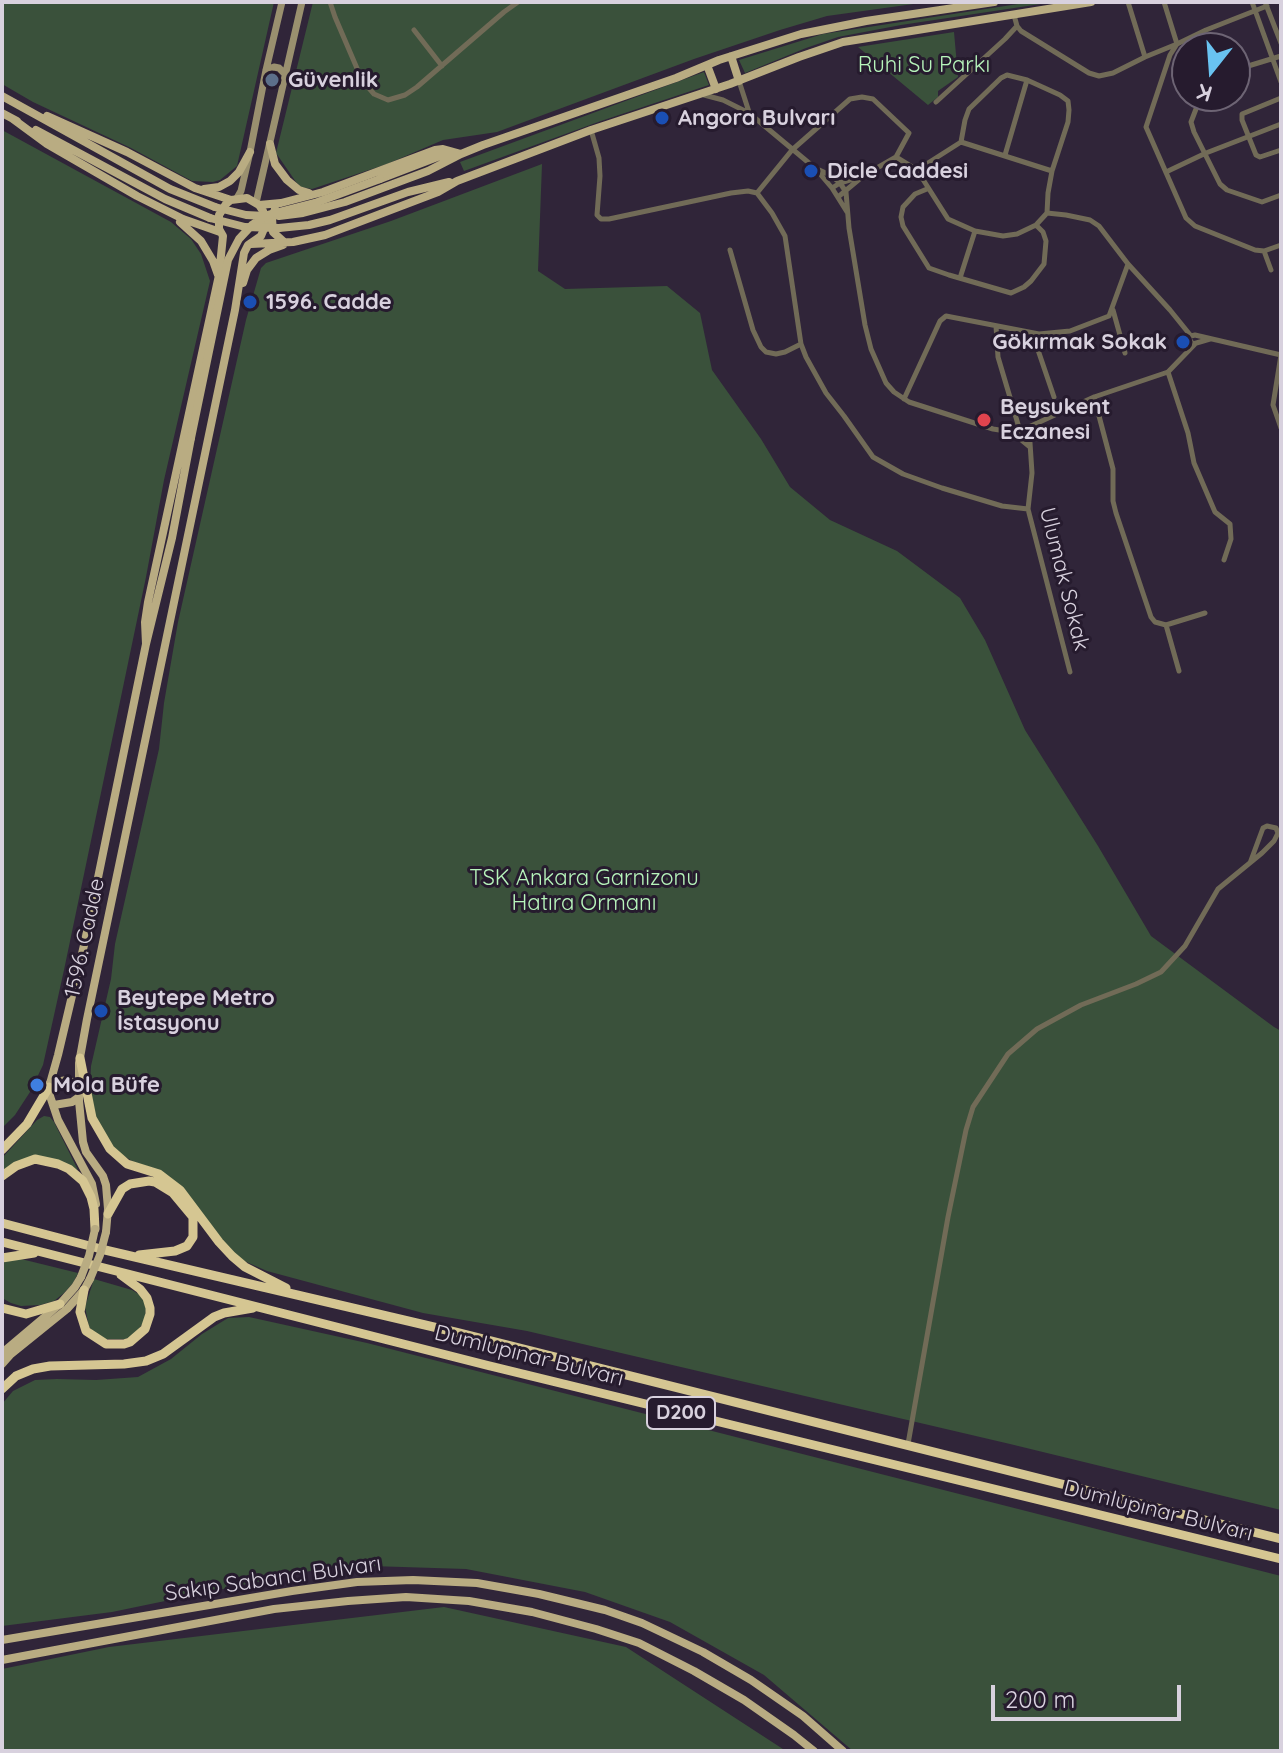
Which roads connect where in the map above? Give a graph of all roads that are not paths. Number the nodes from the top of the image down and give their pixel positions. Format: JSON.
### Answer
{"nodes":[{"id":1,"x":282,"y":2,"type":"edge"},
{"id":2,"x":302,"y":2,"type":"edge"},
{"id":3,"x":330,"y":2,"type":"edge"},
{"id":4,"x":518,"y":2,"type":"edge"},
{"id":5,"x":994,"y":2,"type":"edge"},
{"id":6,"x":1091,"y":2,"type":"edge"},
{"id":7,"x":1128,"y":2,"type":"edge"},
{"id":8,"x":1164,"y":2,"type":"edge"},
{"id":9,"x":1252,"y":2,"type":"edge"},
{"id":10,"x":1266,"y":4,"type":"edge"},
{"id":11,"x":1255,"y":11,"type":"junction"},
{"id":12,"x":1014,"y":14,"type":"junction"},
{"id":13,"x":1281,"y":15,"type":"edge"},
{"id":14,"x":1272,"y":19,"type":"junction"},
{"id":15,"x":1017,"y":26,"type":"junction"},
{"id":16,"x":414,"y":30,"type":"dead end"},
{"id":17,"x":1173,"y":32,"type":"edge"},
{"id":18,"x":1202,"y":32,"type":"edge"},
{"id":19,"x":1281,"y":43,"type":"edge"},
{"id":20,"x":1171,"y":46,"type":"edge"},
{"id":21,"x":1171,"y":53,"type":"edge"},
{"id":22,"x":731,"y":56,"type":"junction"},
{"id":23,"x":1281,"y":56,"type":"edge"},
{"id":24,"x":1145,"y":57,"type":"junction"},
{"id":25,"x":1273,"y":58,"type":"junction"},
{"id":26,"x":707,"y":65,"type":"junction"},
{"id":27,"x":1251,"y":65,"type":"edge"},
{"id":28,"x":442,"y":66,"type":"junction"},
{"id":29,"x":266,"y":70,"type":"junction"},
{"id":30,"x":286,"y":75,"type":"junction"},
{"id":31,"x":1027,"y":80,"type":"junction"},
{"id":32,"x":739,"y":81,"type":"junction"},
{"id":33,"x":1281,"y":82,"type":"edge"},
{"id":34,"x":263,"y":83,"type":"junction"},
{"id":35,"x":284,"y":86,"type":"junction"},
{"id":36,"x":716,"y":89,"type":"junction"},
{"id":37,"x":699,"y":95,"type":"junction"},
{"id":38,"x":2,"y":96,"type":"edge"},
{"id":39,"x":1281,"y":98,"type":"edge"},
{"id":40,"x":720,"y":99,"type":"junction"},
{"id":41,"x":936,"y":102,"type":"dead end"},
{"id":42,"x":15,"y":104,"type":"junction"},
{"id":43,"x":1195,"y":112,"type":"edge"},
{"id":44,"x":2,"y":113,"type":"edge"},
{"id":45,"x":749,"y":113,"type":"junction"},
{"id":46,"x":13,"y":119,"type":"junction"},
{"id":47,"x":1281,"y":124,"type":"edge"},
{"id":48,"x":591,"y":130,"type":"junction"},
{"id":49,"x":1248,"y":136,"type":"junction"},
{"id":50,"x":961,"y":142,"type":"junction"},
{"id":51,"x":270,"y":144,"type":"junction"},
{"id":52,"x":792,"y":150,"type":"junction"},
{"id":53,"x":1281,"y":150,"type":"edge"},
{"id":54,"x":250,"y":152,"type":"junction"},
{"id":55,"x":1206,"y":153,"type":"junction"},
{"id":56,"x":461,"y":154,"type":"junction"},
{"id":57,"x":1005,"y":155,"type":"junction"},
{"id":58,"x":896,"y":157,"type":"junction"},
{"id":59,"x":815,"y":168,"type":"junction"},
{"id":60,"x":917,"y":170,"type":"junction"},
{"id":61,"x":1052,"y":171,"type":"junction"},
{"id":62,"x":1166,"y":172,"type":"junction"},
{"id":63,"x":863,"y":176,"type":"junction"},
{"id":64,"x":457,"y":181,"type":"junction"},
{"id":65,"x":840,"y":183,"type":"junction"},
{"id":66,"x":195,"y":188,"type":"junction"},
{"id":67,"x":832,"y":188,"type":"junction"},
{"id":68,"x":927,"y":189,"type":"junction"},
{"id":69,"x":846,"y":192,"type":"junction"},
{"id":70,"x":757,"y":193,"type":"junction"},
{"id":71,"x":313,"y":194,"type":"junction"},
{"id":72,"x":1281,"y":195,"type":"edge"},
{"id":73,"x":838,"y":197,"type":"junction"},
{"id":74,"x":234,"y":199,"type":"junction"},
{"id":75,"x":281,"y":203,"type":"junction"},
{"id":76,"x":258,"y":204,"type":"junction"},
{"id":77,"x":167,"y":211,"type":"junction"},
{"id":78,"x":847,"y":212,"type":"junction"},
{"id":79,"x":1047,"y":213,"type":"junction"},
{"id":80,"x":1036,"y":225,"type":"junction"},
{"id":81,"x":975,"y":231,"type":"junction"},
{"id":82,"x":222,"y":234,"type":"junction"},
{"id":83,"x":288,"y":242,"type":"junction"},
{"id":84,"x":249,"y":244,"type":"junction"},
{"id":85,"x":1281,"y":245,"type":"edge"},
{"id":86,"x":730,"y":250,"type":"dead end"},
{"id":87,"x":1264,"y":251,"type":"junction"},
{"id":88,"x":1128,"y":264,"type":"junction"},
{"id":89,"x":1271,"y":270,"type":"dead end"},
{"id":90,"x":219,"y":275,"type":"junction"},
{"id":91,"x":960,"y":278,"type":"junction"},
{"id":92,"x":235,"y":310,"type":"junction"},
{"id":93,"x":1112,"y":310,"type":"junction"},
{"id":94,"x":996,"y":326,"type":"junction"},
{"id":95,"x":206,"y":328,"type":"junction"},
{"id":96,"x":230,"y":333,"type":"junction"},
{"id":97,"x":1039,"y":334,"type":"junction"},
{"id":98,"x":1193,"y":340,"type":"junction"},
{"id":99,"x":801,"y":344,"type":"junction"},
{"id":100,"x":1125,"y":353,"type":"dead end"},
{"id":101,"x":1281,"y":355,"type":"edge"},
{"id":102,"x":1168,"y":372,"type":"junction"},
{"id":103,"x":1054,"y":397,"type":"dead end"},
{"id":104,"x":1094,"y":397,"type":"junction"},
{"id":105,"x":904,"y":399,"type":"junction"},
{"id":106,"x":1029,"y":428,"type":"junction"},
{"id":107,"x":1281,"y":428,"type":"edge"},
{"id":108,"x":1016,"y":432,"type":"junction"},
{"id":109,"x":1030,"y":447,"type":"junction"},
{"id":110,"x":1028,"y":509,"type":"junction"},
{"id":111,"x":1224,"y":560,"type":"dead end"},
{"id":112,"x":1205,"y":613,"type":"dead end"},
{"id":113,"x":1166,"y":625,"type":"junction"},
{"id":114,"x":146,"y":644,"type":"junction"},
{"id":115,"x":1179,"y":671,"type":"dead end"},
{"id":116,"x":1070,"y":672,"type":"dead end"},
{"id":117,"x":1250,"y":863,"type":"junction"},
{"id":118,"x":80,"y":1058,"type":"junction"},
{"id":119,"x":49,"y":1085,"type":"junction"},
{"id":120,"x":79,"y":1085,"type":"junction"},
{"id":121,"x":79,"y":1097,"type":"junction"},
{"id":122,"x":54,"y":1105,"type":"junction"},
{"id":123,"x":2,"y":1150,"type":"edge"},
{"id":124,"x":2,"y":1176,"type":"edge"},
{"id":125,"x":108,"y":1214,"type":"junction"},
{"id":126,"x":5,"y":1222,"type":"edge"},
{"id":127,"x":95,"y":1229,"type":"junction"},
{"id":128,"x":2,"y":1242,"type":"edge"},
{"id":129,"x":46,"y":1253,"type":"junction"},
{"id":130,"x":131,"y":1256,"type":"junction"},
{"id":131,"x":2,"y":1258,"type":"edge"},
{"id":132,"x":108,"y":1268,"type":"junction"},
{"id":133,"x":86,"y":1278,"type":"junction"},
{"id":134,"x":84,"y":1290,"type":"junction"},
{"id":135,"x":311,"y":1299,"type":"junction"},
{"id":136,"x":60,"y":1304,"type":"junction"},
{"id":137,"x":260,"y":1307,"type":"junction"},
{"id":138,"x":2,"y":1308,"type":"edge"},
{"id":139,"x":2,"y":1353,"type":"edge"},
{"id":140,"x":2,"y":1364,"type":"edge"},
{"id":141,"x":2,"y":1389,"type":"edge"},
{"id":142,"x":908,"y":1444,"type":"junction"},
{"id":143,"x":1281,"y":1539,"type":"edge"},
{"id":144,"x":1281,"y":1559,"type":"edge"},
{"id":145,"x":2,"y":1640,"type":"edge"},
{"id":146,"x":2,"y":1660,"type":"edge"},
{"id":147,"x":814,"y":1751,"type":"edge"},
{"id":148,"x":843,"y":1751,"type":"edge"}],
"edges":[{"from":1,"to":29,"type":"main road","name":"1596. Cadde"},
{"from":2,"to":30,"type":"main road","name":"1596. Cadde"},
{"from":3,"to":28,"type":"street"},
{"from":4,"to":28,"type":"street"},
{"from":5,"to":22,"type":"main road"},
{"from":6,"to":12,"type":"main road"},
{"from":7,"to":24,"type":"street"},
{"from":8,"to":17,"type":"street"},
{"from":9,"to":11,"type":"street"},
{"from":10,"to":11,"type":"street"},
{"from":10,"to":14,"type":"street"},
{"from":11,"to":18,"type":"street"},
{"from":11,"to":25,"type":"street"},
{"from":12,"to":15,"type":"street"},
{"from":12,"to":32,"type":"main road"},
{"from":13,"to":14,"type":"street"},
{"from":14,"to":19,"type":"street"},
{"from":15,"to":24,"type":"street"},
{"from":15,"to":41,"type":"street"},
{"from":16,"to":28,"type":"street"},
{"from":20,"to":24,"type":"street"},
{"from":21,"to":62,"type":"street"},
{"from":22,"to":26,"type":"main road"},
{"from":22,"to":32,"type":"main road"},
{"from":23,"to":25,"type":"street"},
{"from":25,"to":27,"type":"street"},
{"from":25,"to":33,"type":"street"},
{"from":26,"to":36,"type":"main road"},
{"from":26,"to":56,"type":"main road"},
{"from":29,"to":30,"type":"main road"},
{"from":29,"to":34,"type":"main road","name":"1596. Cadde"},
{"from":30,"to":35,"type":"main road","name":"1596. Cadde"},
{"from":31,"to":50,"type":"street"},
{"from":31,"to":57,"type":"street"},
{"from":31,"to":61,"type":"street"},
{"from":32,"to":36,"type":"main road"},
{"from":32,"to":45,"type":"street"},
{"from":34,"to":35,"type":"main road"},
{"from":34,"to":54,"type":"main road","name":"1596. Cadde"},
{"from":35,"to":51,"type":"main road","name":"1596. Cadde"},
{"from":36,"to":37,"type":"main road"},
{"from":36,"to":40,"type":"street"},
{"from":37,"to":40,"type":"street"},
{"from":37,"to":48,"type":"main road"},
{"from":38,"to":42,"type":"main road"},
{"from":39,"to":49,"type":"street"},
{"from":40,"to":45,"type":"street"},
{"from":42,"to":56,"type":"main road","bridge":true},
{"from":42,"to":66,"type":"main road"},
{"from":43,"to":55,"type":"street"},
{"from":44,"to":46,"type":"main road"},
{"from":45,"to":52,"type":"street"},
{"from":46,"to":64,"type":"main road","bridge":true},
{"from":46,"to":77,"type":"main road"},
{"from":47,"to":49,"type":"street"},
{"from":48,"to":64,"type":"main road"},
{"from":48,"to":70,"type":"street"},
{"from":49,"to":53,"type":"street"},
{"from":49,"to":55,"type":"street"},
{"from":50,"to":57,"type":"street"},
{"from":50,"to":60,"type":"street"},
{"from":51,"to":71,"type":"main road"},
{"from":51,"to":76,"type":"main road","name":"1596. Cadde"},
{"from":52,"to":58,"type":"street"},
{"from":52,"to":59,"type":"street"},
{"from":52,"to":70,"type":"street"},
{"from":54,"to":66,"type":"main road"},
{"from":54,"to":74,"type":"main road","name":"1596. Cadde"},
{"from":55,"to":62,"type":"street"},
{"from":55,"to":72,"type":"street"},
{"from":56,"to":71,"type":"main road"},
{"from":56,"to":114,"type":"main road","name":"1596. Cadde","bridge":true},
{"from":57,"to":61,"type":"street"},
{"from":58,"to":60,"type":"street"},
{"from":58,"to":63,"type":"street"},
{"from":59,"to":65,"type":"street"},
{"from":59,"to":67,"type":"street"},
{"from":60,"to":68,"type":"street"},
{"from":61,"to":79,"type":"street"},
{"from":62,"to":87,"type":"street"},
{"from":63,"to":65,"type":"street"},
{"from":63,"to":69,"type":"street"},
{"from":64,"to":83,"type":"main road"},
{"from":65,"to":67,"type":"street"},
{"from":65,"to":69,"type":"street"},
{"from":66,"to":74,"type":"main road"},
{"from":67,"to":73,"type":"street"},
{"from":68,"to":81,"type":"street"},
{"from":68,"to":91,"type":"street"},
{"from":69,"to":73,"type":"street"},
{"from":69,"to":78,"type":"street"},
{"from":70,"to":99,"type":"street"},
{"from":71,"to":75,"type":"main road"},
{"from":73,"to":78,"type":"street"},
{"from":74,"to":76,"type":"main road"},
{"from":74,"to":82,"type":"main road","name":"1596. Cadde"},
{"from":75,"to":76,"type":"main road"},
{"from":75,"to":83,"type":"main road"},
{"from":76,"to":84,"type":"main road","name":"1596. Cadde"},
{"from":77,"to":82,"type":"main road"},
{"from":77,"to":90,"type":"main road"},
{"from":78,"to":105,"type":"street"},
{"from":79,"to":80,"type":"street"},
{"from":79,"to":88,"type":"street"},
{"from":80,"to":81,"type":"street"},
{"from":80,"to":91,"type":"street"},
{"from":81,"to":91,"type":"street"},
{"from":82,"to":84,"type":"main road"},
{"from":82,"to":90,"type":"main road","name":"1596. Cadde"},
{"from":83,"to":84,"type":"main road"},
{"from":83,"to":92,"type":"main road"},
{"from":84,"to":92,"type":"main road","name":"1596. Cadde"},
{"from":85,"to":87,"type":"street"},
{"from":86,"to":99,"type":"street"},
{"from":87,"to":89,"type":"street"},
{"from":88,"to":93,"type":"street"},
{"from":88,"to":98,"type":"street"},
{"from":90,"to":95,"type":"main road","name":"1596. Cadde"},
{"from":92,"to":96,"type":"main road","name":"1596. Cadde"},
{"from":93,"to":97,"type":"street"},
{"from":93,"to":100,"type":"street"},
{"from":94,"to":97,"type":"street"},
{"from":94,"to":105,"type":"street"},
{"from":94,"to":108,"type":"street"},
{"from":95,"to":96,"type":"main road"},
{"from":95,"to":114,"type":"main road","name":"1596. Cadde"},
{"from":96,"to":118,"type":"main road","name":"1596. Cadde"},
{"from":97,"to":103,"type":"street"},
{"from":98,"to":101,"type":"street"},
{"from":98,"to":102,"type":"street"},
{"from":99,"to":110,"type":"street"},
{"from":101,"to":107,"type":"street"},
{"from":102,"to":104,"type":"street"},
{"from":102,"to":111,"type":"street"},
{"from":104,"to":106,"type":"street"},
{"from":104,"to":113,"type":"street"},
{"from":105,"to":108,"type":"street"},
{"from":106,"to":108,"type":"street"},
{"from":106,"to":109,"type":"street","name":"Ulumak Sokak"},
{"from":108,"to":109,"type":"street"},
{"from":109,"to":110,"type":"street","name":"Ulumak Sokak"},
{"from":110,"to":116,"type":"street","name":"Ulumak Sokak"},
{"from":112,"to":113,"type":"street"},
{"from":113,"to":115,"type":"street"},
{"from":114,"to":119,"type":"main road","name":"1596. Cadde"},
{"from":117,"to":117,"type":"street"},
{"from":117,"to":142,"type":"street"},
{"from":118,"to":120,"type":"main road","name":"1596. Cadde"},
{"from":118,"to":135,"type":"highway"},
{"from":119,"to":120,"type":"main road"},
{"from":119,"to":122,"type":"main road","name":"1596. Cadde"},
{"from":119,"to":123,"type":"highway"},
{"from":120,"to":121,"type":"main road","name":"1596. Cadde"},
{"from":121,"to":122,"type":"main road"},
{"from":121,"to":125,"type":"main road","name":"1596. Cadde"},
{"from":122,"to":127,"type":"main road","name":"1596. Cadde"},
{"from":124,"to":127,"type":"highway"},
{"from":125,"to":130,"type":"highway"},
{"from":125,"to":133,"type":"main road","name":"1596. Cadde","bridge":true},
{"from":126,"to":130,"type":"highway","name":"Dumlupınar Bulvarı","number":"D200"},
{"from":127,"to":133,"type":"main road","name":"1596. Cadde","bridge":true},
{"from":128,"to":129,"type":"highway","name":"Dumlupınar Bulvarı","number":"D200"},
{"from":129,"to":131,"type":"highway"},
{"from":129,"to":132,"type":"highway","name":"Dumlupınar Bulvarı","number":"D200"},
{"from":130,"to":135,"type":"highway","name":"Dumlupınar Bulvarı","number":"D200"},
{"from":132,"to":134,"type":"highway"},
{"from":132,"to":137,"type":"highway","name":"Dumlupınar Bulvarı","number":"D200"},
{"from":133,"to":134,"type":"main road"},
{"from":133,"to":136,"type":"main road"},
{"from":134,"to":140,"type":"main road"},
{"from":135,"to":142,"type":"highway","name":"Dumlupınar Bulvarı","number":"D200"},
{"from":136,"to":138,"type":"highway"},
{"from":136,"to":139,"type":"main road"},
{"from":137,"to":141,"type":"highway"},
{"from":137,"to":144,"type":"highway","name":"Dumlupınar Bulvarı","number":"D200"},
{"from":142,"to":143,"type":"highway","name":"Dumlupınar Bulvarı","number":"D200"},
{"from":145,"to":148,"type":"main road","name":"Sakıp Sabancı Bulvarı"},
{"from":146,"to":147,"type":"main road","name":"Sakıp Sabancı Bulvarı"}]}
